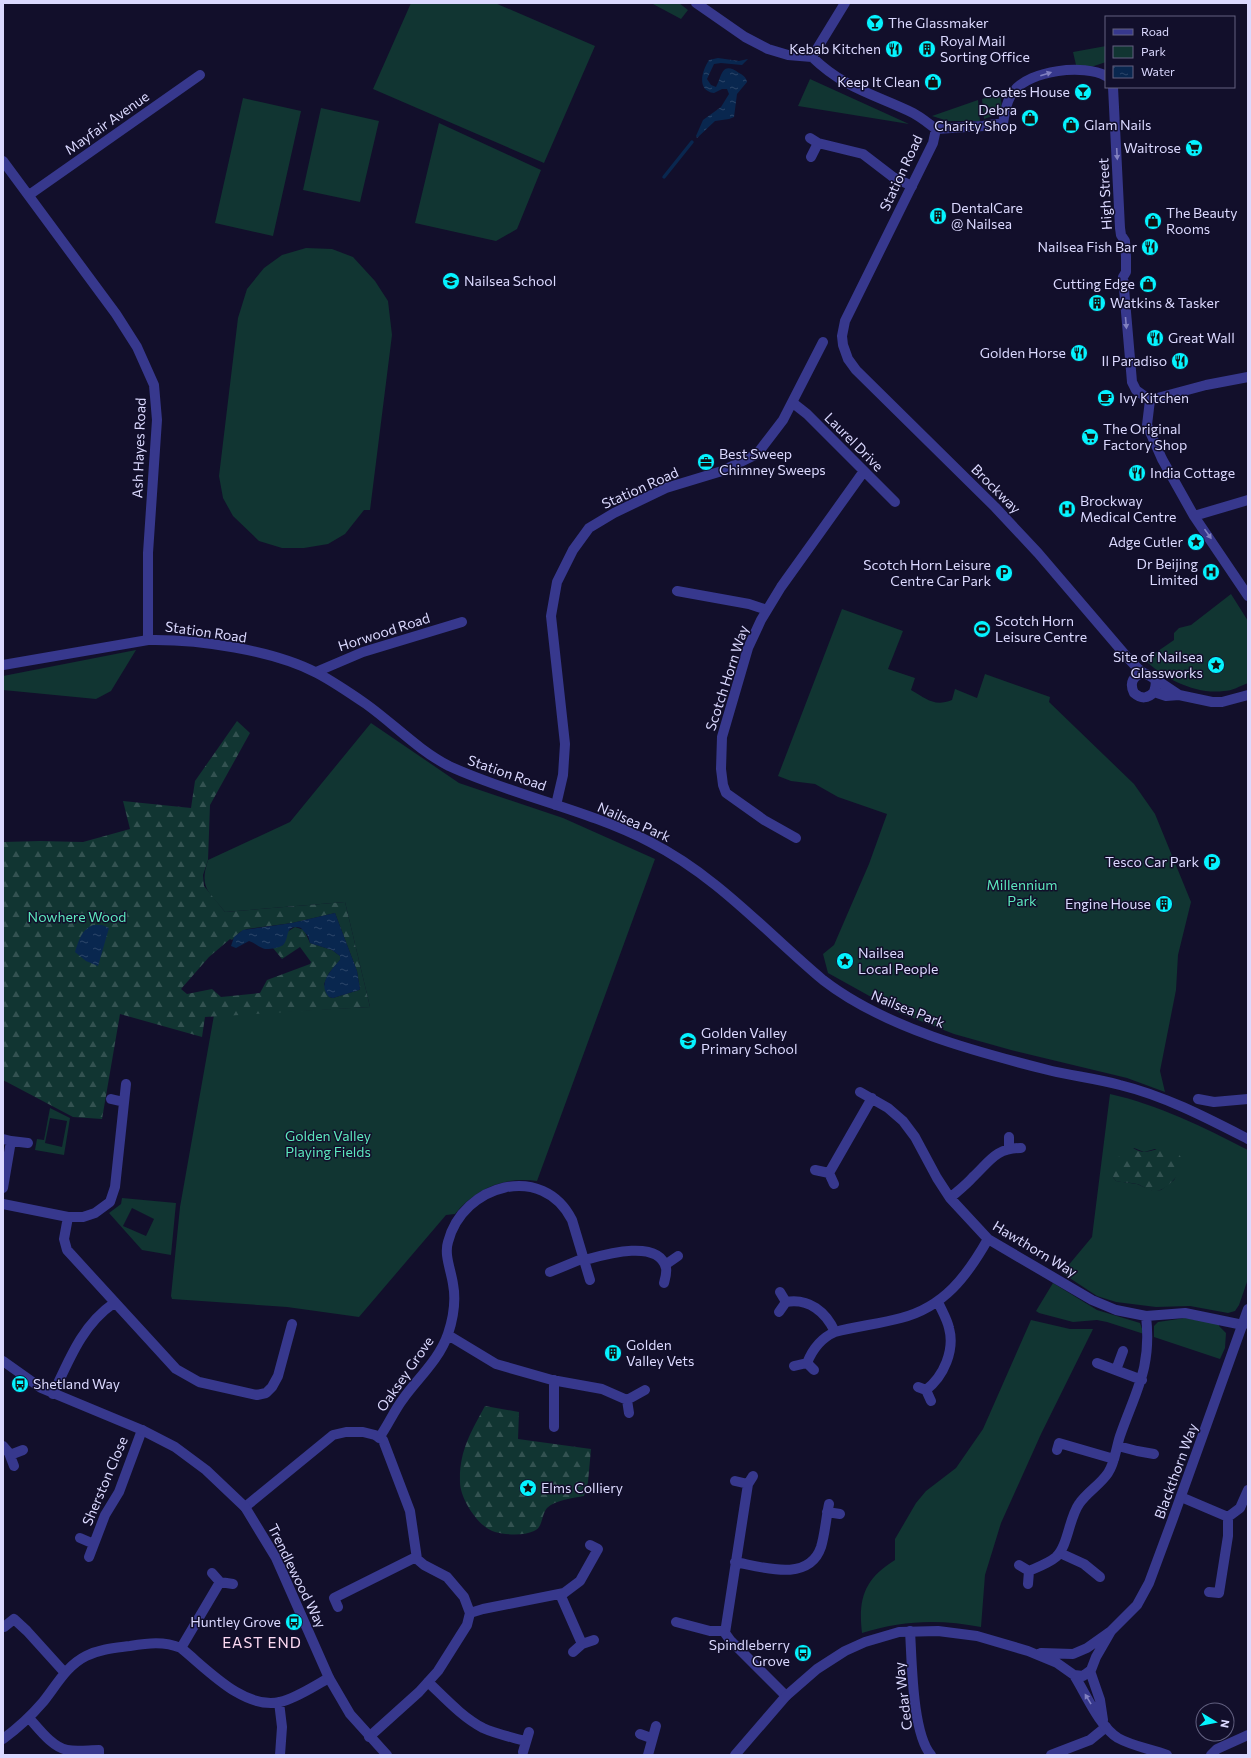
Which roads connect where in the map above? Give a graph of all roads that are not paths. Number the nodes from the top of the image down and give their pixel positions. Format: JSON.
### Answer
{"nodes":[{"id":1,"x":696,"y":3,"type":"edge"},
{"id":2,"x":845,"y":3,"type":"edge"},
{"id":3,"x":812,"y":57,"type":"junction"},
{"id":4,"x":200,"y":75,"type":"dead end"},
{"id":5,"x":1105,"y":76,"type":"edge"},
{"id":6,"x":1112,"y":88,"type":"edge"},
{"id":7,"x":936,"y":129,"type":"junction"},
{"id":8,"x":811,"y":157,"type":"dead end"},
{"id":9,"x":3,"y":161,"type":"edge"},
{"id":10,"x":912,"y":186,"type":"junction"},
{"id":11,"x":29,"y":195,"type":"junction"},
{"id":12,"x":824,"y":342,"type":"dead end"},
{"id":13,"x":843,"y":345,"type":"joint"},
{"id":14,"x":1248,"y":377,"type":"edge"},
{"id":15,"x":1150,"y":400,"type":"junction"},
{"id":16,"x":793,"y":403,"type":"junction"},
{"id":17,"x":864,"y":471,"type":"junction"},
{"id":18,"x":1248,"y":500,"type":"edge"},
{"id":19,"x":895,"y":502,"type":"dead end"},
{"id":20,"x":1194,"y":516,"type":"junction"},
{"id":21,"x":682,"y":595,"type":"dead end"},
{"id":22,"x":1248,"y":596,"type":"edge"},
{"id":23,"x":767,"y":610,"type":"junction"},
{"id":24,"x":462,"y":622,"type":"dead end"},
{"id":25,"x":148,"y":640,"type":"junction"},
{"id":26,"x":1127,"y":657,"type":"junction"},
{"id":27,"x":3,"y":665,"type":"edge"},
{"id":28,"x":316,"y":672,"type":"junction"},
{"id":29,"x":1144,"y":673,"type":"junction"},
{"id":30,"x":1133,"y":679,"type":"junction"},
{"id":31,"x":1155,"y":679,"type":"junction"},
{"id":32,"x":1154,"y":692,"type":"junction"},
{"id":33,"x":1248,"y":694,"type":"edge"},
{"id":34,"x":1179,"y":695,"type":"junction"},
{"id":35,"x":556,"y":805,"type":"junction"},
{"id":36,"x":796,"y":838,"type":"dead end"},
{"id":37,"x":126,"y":1084,"type":"dead end"},
{"id":38,"x":860,"y":1092,"type":"dead end"},
{"id":39,"x":872,"y":1098,"type":"junction"},
{"id":40,"x":111,"y":1099,"type":"dead end"},
{"id":41,"x":1198,"y":1099,"type":"dead end"},
{"id":42,"x":1248,"y":1099,"type":"edge"},
{"id":43,"x":124,"y":1102,"type":"junction"},
{"id":44,"x":1248,"y":1107,"type":"edge"},
{"id":45,"x":1008,"y":1137,"type":"dead end"},
{"id":46,"x":1248,"y":1139,"type":"edge"},
{"id":47,"x":7,"y":1140,"type":"edge"},
{"id":48,"x":28,"y":1143,"type":"dead end"},
{"id":49,"x":1009,"y":1148,"type":"junction"},
{"id":50,"x":1022,"y":1148,"type":"dead end"},
{"id":51,"x":816,"y":1170,"type":"dead end"},
{"id":52,"x":829,"y":1173,"type":"junction"},
{"id":53,"x":834,"y":1184,"type":"dead end"},
{"id":54,"x":3,"y":1188,"type":"edge"},
{"id":55,"x":950,"y":1198,"type":"junction"},
{"id":56,"x":3,"y":1204,"type":"edge"},
{"id":57,"x":68,"y":1217,"type":"junction"},
{"id":58,"x":988,"y":1239,"type":"junction"},
{"id":59,"x":678,"y":1256,"type":"dead end"},
{"id":60,"x":585,"y":1259,"type":"junction"},
{"id":61,"x":665,"y":1265,"type":"junction"},
{"id":62,"x":550,"y":1272,"type":"dead end"},
{"id":63,"x":590,"y":1280,"type":"dead end"},
{"id":64,"x":664,"y":1283,"type":"dead end"},
{"id":65,"x":780,"y":1292,"type":"dead end"},
{"id":66,"x":786,"y":1302,"type":"junction"},
{"id":67,"x":938,"y":1302,"type":"junction"},
{"id":68,"x":114,"y":1303,"type":"junction"},
{"id":69,"x":1248,"y":1309,"type":"edge"},
{"id":70,"x":779,"y":1312,"type":"dead end"},
{"id":71,"x":1146,"y":1316,"type":"junction"},
{"id":72,"x":292,"y":1324,"type":"dead end"},
{"id":73,"x":1243,"y":1324,"type":"junction"},
{"id":74,"x":835,"y":1332,"type":"junction"},
{"id":75,"x":448,"y":1335,"type":"junction"},
{"id":76,"x":1123,"y":1351,"type":"dead end"},
{"id":77,"x":3,"y":1361,"type":"edge"},
{"id":78,"x":807,"y":1363,"type":"junction"},
{"id":79,"x":1097,"y":1363,"type":"dead end"},
{"id":80,"x":794,"y":1366,"type":"dead end"},
{"id":81,"x":814,"y":1370,"type":"dead end"},
{"id":82,"x":1116,"y":1370,"type":"junction"},
{"id":83,"x":554,"y":1380,"type":"junction"},
{"id":84,"x":1142,"y":1380,"type":"junction"},
{"id":85,"x":644,"y":1390,"type":"dead end"},
{"id":86,"x":53,"y":1394,"type":"junction"},
{"id":87,"x":627,"y":1400,"type":"junction"},
{"id":88,"x":931,"y":1401,"type":"dead end"},
{"id":89,"x":629,"y":1413,"type":"dead end"},
{"id":90,"x":554,"y":1426,"type":"dead end"},
{"id":91,"x":142,"y":1430,"type":"junction"},
{"id":92,"x":379,"y":1438,"type":"junction"},
{"id":93,"x":3,"y":1446,"type":"edge"},
{"id":94,"x":1118,"y":1446,"type":"junction"},
{"id":95,"x":23,"y":1450,"type":"dead end"},
{"id":96,"x":1057,"y":1450,"type":"dead end"},
{"id":97,"x":1154,"y":1454,"type":"dead end"},
{"id":98,"x":10,"y":1455,"type":"junction"},
{"id":99,"x":1114,"y":1459,"type":"junction"},
{"id":100,"x":14,"y":1466,"type":"dead end"},
{"id":101,"x":735,"y":1482,"type":"dead end"},
{"id":102,"x":1248,"y":1490,"type":"edge"},
{"id":103,"x":1181,"y":1498,"type":"junction"},
{"id":104,"x":245,"y":1507,"type":"junction"},
{"id":105,"x":840,"y":1514,"type":"dead end"},
{"id":106,"x":1228,"y":1517,"type":"junction"},
{"id":107,"x":80,"y":1538,"type":"dead end"},
{"id":108,"x":94,"y":1544,"type":"junction"},
{"id":109,"x":590,"y":1544,"type":"dead end"},
{"id":110,"x":1060,"y":1553,"type":"junction"},
{"id":111,"x":89,"y":1556,"type":"dead end"},
{"id":112,"x":416,"y":1557,"type":"junction"},
{"id":113,"x":735,"y":1562,"type":"junction"},
{"id":114,"x":1019,"y":1565,"type":"dead end"},
{"id":115,"x":1029,"y":1571,"type":"junction"},
{"id":116,"x":212,"y":1573,"type":"dead end"},
{"id":117,"x":1100,"y":1577,"type":"dead end"},
{"id":118,"x":220,"y":1582,"type":"junction"},
{"id":119,"x":233,"y":1584,"type":"dead end"},
{"id":120,"x":1028,"y":1584,"type":"dead end"},
{"id":121,"x":1210,"y":1592,"type":"dead end"},
{"id":122,"x":560,"y":1594,"type":"junction"},
{"id":123,"x":338,"y":1607,"type":"dead end"},
{"id":124,"x":470,"y":1613,"type":"junction"},
{"id":125,"x":676,"y":1622,"type":"dead end"},
{"id":126,"x":4,"y":1627,"type":"edge"},
{"id":127,"x":725,"y":1631,"type":"junction"},
{"id":128,"x":910,"y":1631,"type":"junction"},
{"id":129,"x":1111,"y":1631,"type":"junction"},
{"id":130,"x":594,"y":1640,"type":"dead end"},
{"id":131,"x":582,"y":1644,"type":"junction"},
{"id":132,"x":181,"y":1648,"type":"junction"},
{"id":133,"x":1028,"y":1651,"type":"junction"},
{"id":134,"x":573,"y":1652,"type":"dead end"},
{"id":135,"x":1075,"y":1653,"type":"junction"},
{"id":136,"x":1091,"y":1668,"type":"junction"},
{"id":137,"x":65,"y":1673,"type":"junction"},
{"id":138,"x":1072,"y":1673,"type":"junction"},
{"id":139,"x":330,"y":1678,"type":"junction"},
{"id":140,"x":428,"y":1682,"type":"junction"},
{"id":141,"x":786,"y":1696,"type":"junction"},
{"id":142,"x":279,"y":1702,"type":"junction"},
{"id":143,"x":29,"y":1718,"type":"junction"},
{"id":144,"x":1105,"y":1725,"type":"junction"},
{"id":145,"x":656,"y":1726,"type":"dead end"},
{"id":146,"x":640,"y":1734,"type":"dead end"},
{"id":147,"x":1248,"y":1735,"type":"edge"},
{"id":148,"x":369,"y":1737,"type":"junction"},
{"id":149,"x":651,"y":1738,"type":"junction"},
{"id":150,"x":3,"y":1739,"type":"edge"},
{"id":151,"x":523,"y":1752,"type":"dead end"},
{"id":152,"x":929,"y":1754,"type":"edge"},
{"id":153,"x":99,"y":1755,"type":"edge"},
{"id":154,"x":280,"y":1755,"type":"edge"},
{"id":155,"x":387,"y":1755,"type":"edge"},
{"id":156,"x":648,"y":1755,"type":"edge"},
{"id":157,"x":734,"y":1755,"type":"edge"},
{"id":158,"x":1051,"y":1755,"type":"edge"},
{"id":159,"x":1167,"y":1755,"type":"edge"},
{"id":160,"x":1211,"y":1755,"type":"edge"}],
"edges":[{"from":1,"to":3,"type":"street"},
{"from":2,"to":3,"type":"street"},
{"from":3,"to":7,"type":"street"},
{"from":4,"to":11,"type":"street","name":"Mayfair Avenue"},
{"from":7,"to":5,"type":"street","name":"Station Road","one_way":true},
{"from":6,"to":15,"type":"street","name":"High Street","one_way":true},
{"from":7,"to":10,"type":"street","name":"Station Road"},
{"from":8,"to":10,"type":"street"},
{"from":9,"to":11,"type":"street","name":"Ash Hayes Road"},
{"from":10,"to":13,"type":"street","name":"Station Road"},
{"from":11,"to":25,"type":"street","name":"Ash Hayes Road"},
{"from":12,"to":16,"type":"street","name":"Station Road"},
{"from":13,"to":26,"type":"street","name":"Brockway"},
{"from":14,"to":15,"type":"street"},
{"from":15,"to":20,"type":"street"},
{"from":16,"to":17,"type":"street","name":"Laurel Drive"},
{"from":16,"to":35,"type":"street","name":"Station Road"},
{"from":17,"to":19,"type":"street","name":"Laurel Drive"},
{"from":17,"to":23,"type":"street","name":"Scotch Horn Way"},
{"from":18,"to":20,"type":"street"},
{"from":20,"to":22,"type":"street","one_way":true},
{"from":21,"to":23,"type":"street"},
{"from":23,"to":36,"type":"street","name":"Scotch Horn Way"},
{"from":24,"to":28,"type":"street","name":"Horwood Road"},
{"from":25,"to":27,"type":"street","name":"Station Road"},
{"from":25,"to":28,"type":"street","name":"Station Road"},
{"from":26,"to":29,"type":"street","name":"Brockway"},
{"from":26,"to":30,"type":"street","name":"Brockway"},
{"from":28,"to":35,"type":"street","name":"Station Road"},
{"from":29,"to":30,"type":"street"},
{"from":29,"to":31,"type":"street","name":"Brockway"},
{"from":30,"to":32,"type":"street","name":"Brockway"},
{"from":31,"to":32,"type":"street"},
{"from":31,"to":34,"type":"street","name":"Brockway"},
{"from":32,"to":34,"type":"street","name":"Brockway"},
{"from":33,"to":34,"type":"street","name":"Brockway"},
{"from":35,"to":46,"type":"street","name":"Nailsea Park"},
{"from":37,"to":43,"type":"street"},
{"from":38,"to":39,"type":"street","name":"Hawthorn Way"},
{"from":39,"to":52,"type":"street"},
{"from":39,"to":55,"type":"street","name":"Hawthorn Way"},
{"from":40,"to":43,"type":"street"},
{"from":41,"to":42,"type":"street"},
{"from":42,"to":44,"type":"street"},
{"from":43,"to":57,"type":"street"},
{"from":45,"to":49,"type":"street"},
{"from":47,"to":48,"type":"street"},
{"from":47,"to":54,"type":"street"},
{"from":49,"to":50,"type":"street"},
{"from":49,"to":55,"type":"street"},
{"from":51,"to":52,"type":"street"},
{"from":52,"to":53,"type":"street"},
{"from":55,"to":58,"type":"street","name":"Hawthorn Way"},
{"from":56,"to":57,"type":"street"},
{"from":57,"to":68,"type":"street"},
{"from":58,"to":67,"type":"street"},
{"from":58,"to":71,"type":"street","name":"Hawthorn Way"},
{"from":59,"to":61,"type":"street"},
{"from":60,"to":61,"type":"street"},
{"from":60,"to":62,"type":"street"},
{"from":60,"to":63,"type":"street","name":"Oaksey Grove"},
{"from":60,"to":75,"type":"street","name":"Oaksey Grove"},
{"from":61,"to":64,"type":"street"},
{"from":65,"to":66,"type":"street"},
{"from":66,"to":70,"type":"street"},
{"from":66,"to":74,"type":"street"},
{"from":67,"to":74,"type":"street"},
{"from":67,"to":88,"type":"street"},
{"from":68,"to":72,"type":"street"},
{"from":68,"to":86,"type":"street"},
{"from":69,"to":73,"type":"street","name":"Blackthorn Way"},
{"from":71,"to":73,"type":"street","name":"Hawthorn Way"},
{"from":71,"to":84,"type":"street"},
{"from":73,"to":103,"type":"street","name":"Blackthorn Way"},
{"from":74,"to":78,"type":"street"},
{"from":75,"to":83,"type":"street"},
{"from":75,"to":92,"type":"street","name":"Oaksey Grove"},
{"from":76,"to":82,"type":"street"},
{"from":77,"to":86,"type":"street","name":"Trendlewood Way"},
{"from":78,"to":80,"type":"street"},
{"from":78,"to":81,"type":"street"},
{"from":79,"to":82,"type":"street"},
{"from":82,"to":84,"type":"street"},
{"from":83,"to":87,"type":"street"},
{"from":83,"to":90,"type":"street"},
{"from":84,"to":94,"type":"street"},
{"from":85,"to":87,"type":"street"},
{"from":86,"to":91,"type":"street","name":"Trendlewood Way"},
{"from":87,"to":89,"type":"street"},
{"from":91,"to":104,"type":"street","name":"Trendlewood Way"},
{"from":91,"to":108,"type":"street","name":"Sherston Close"},
{"from":92,"to":104,"type":"street"},
{"from":92,"to":112,"type":"street"},
{"from":93,"to":98,"type":"street"},
{"from":94,"to":97,"type":"street"},
{"from":94,"to":99,"type":"street"},
{"from":95,"to":98,"type":"street"},
{"from":96,"to":99,"type":"street"},
{"from":98,"to":100,"type":"street"},
{"from":99,"to":110,"type":"street"},
{"from":101,"to":113,"type":"street"},
{"from":102,"to":106,"type":"street"},
{"from":103,"to":106,"type":"street"},
{"from":103,"to":129,"type":"street","name":"Blackthorn Way"},
{"from":104,"to":139,"type":"street","name":"Trendlewood Way"},
{"from":105,"to":113,"type":"street"},
{"from":106,"to":121,"type":"street"},
{"from":107,"to":108,"type":"street","name":"Sherston Close"},
{"from":108,"to":111,"type":"street","name":"Sherston Close"},
{"from":109,"to":122,"type":"street"},
{"from":110,"to":115,"type":"street"},
{"from":110,"to":117,"type":"street"},
{"from":112,"to":123,"type":"street"},
{"from":112,"to":124,"type":"street"},
{"from":113,"to":127,"type":"street"},
{"from":114,"to":115,"type":"street"},
{"from":115,"to":120,"type":"street"},
{"from":116,"to":118,"type":"street"},
{"from":118,"to":119,"type":"street"},
{"from":118,"to":132,"type":"street"},
{"from":122,"to":124,"type":"street"},
{"from":122,"to":131,"type":"street"},
{"from":124,"to":140,"type":"street"},
{"from":125,"to":127,"type":"street"},
{"from":126,"to":137,"type":"street"},
{"from":127,"to":141,"type":"street"},
{"from":128,"to":133,"type":"street"},
{"from":128,"to":141,"type":"street"},
{"from":128,"to":152,"type":"street","name":"Cedar Way"},
{"from":129,"to":135,"type":"street"},
{"from":129,"to":136,"type":"street"},
{"from":130,"to":131,"type":"street"},
{"from":131,"to":134,"type":"street"},
{"from":132,"to":137,"type":"street"},
{"from":132,"to":142,"type":"street"},
{"from":133,"to":135,"type":"street"},
{"from":133,"to":138,"type":"street"},
{"from":135,"to":136,"type":"street"},
{"from":135,"to":138,"type":"street"},
{"from":136,"to":138,"type":"street"},
{"from":136,"to":144,"type":"street"},
{"from":137,"to":143,"type":"street"},
{"from":144,"to":138,"type":"street","one_way":true},
{"from":139,"to":142,"type":"street"},
{"from":139,"to":148,"type":"street","name":"Trendlewood Way"},
{"from":140,"to":148,"type":"street"},
{"from":140,"to":151,"type":"street"},
{"from":141,"to":157,"type":"street"},
{"from":142,"to":154,"type":"street"},
{"from":143,"to":150,"type":"street"},
{"from":143,"to":153,"type":"street"},
{"from":144,"to":158,"type":"street"},
{"from":144,"to":159,"type":"street"},
{"from":145,"to":149,"type":"street"},
{"from":146,"to":149,"type":"street"},
{"from":147,"to":160,"type":"street"},
{"from":148,"to":155,"type":"street","name":"Trendlewood Way"},
{"from":149,"to":156,"type":"street"}]}
